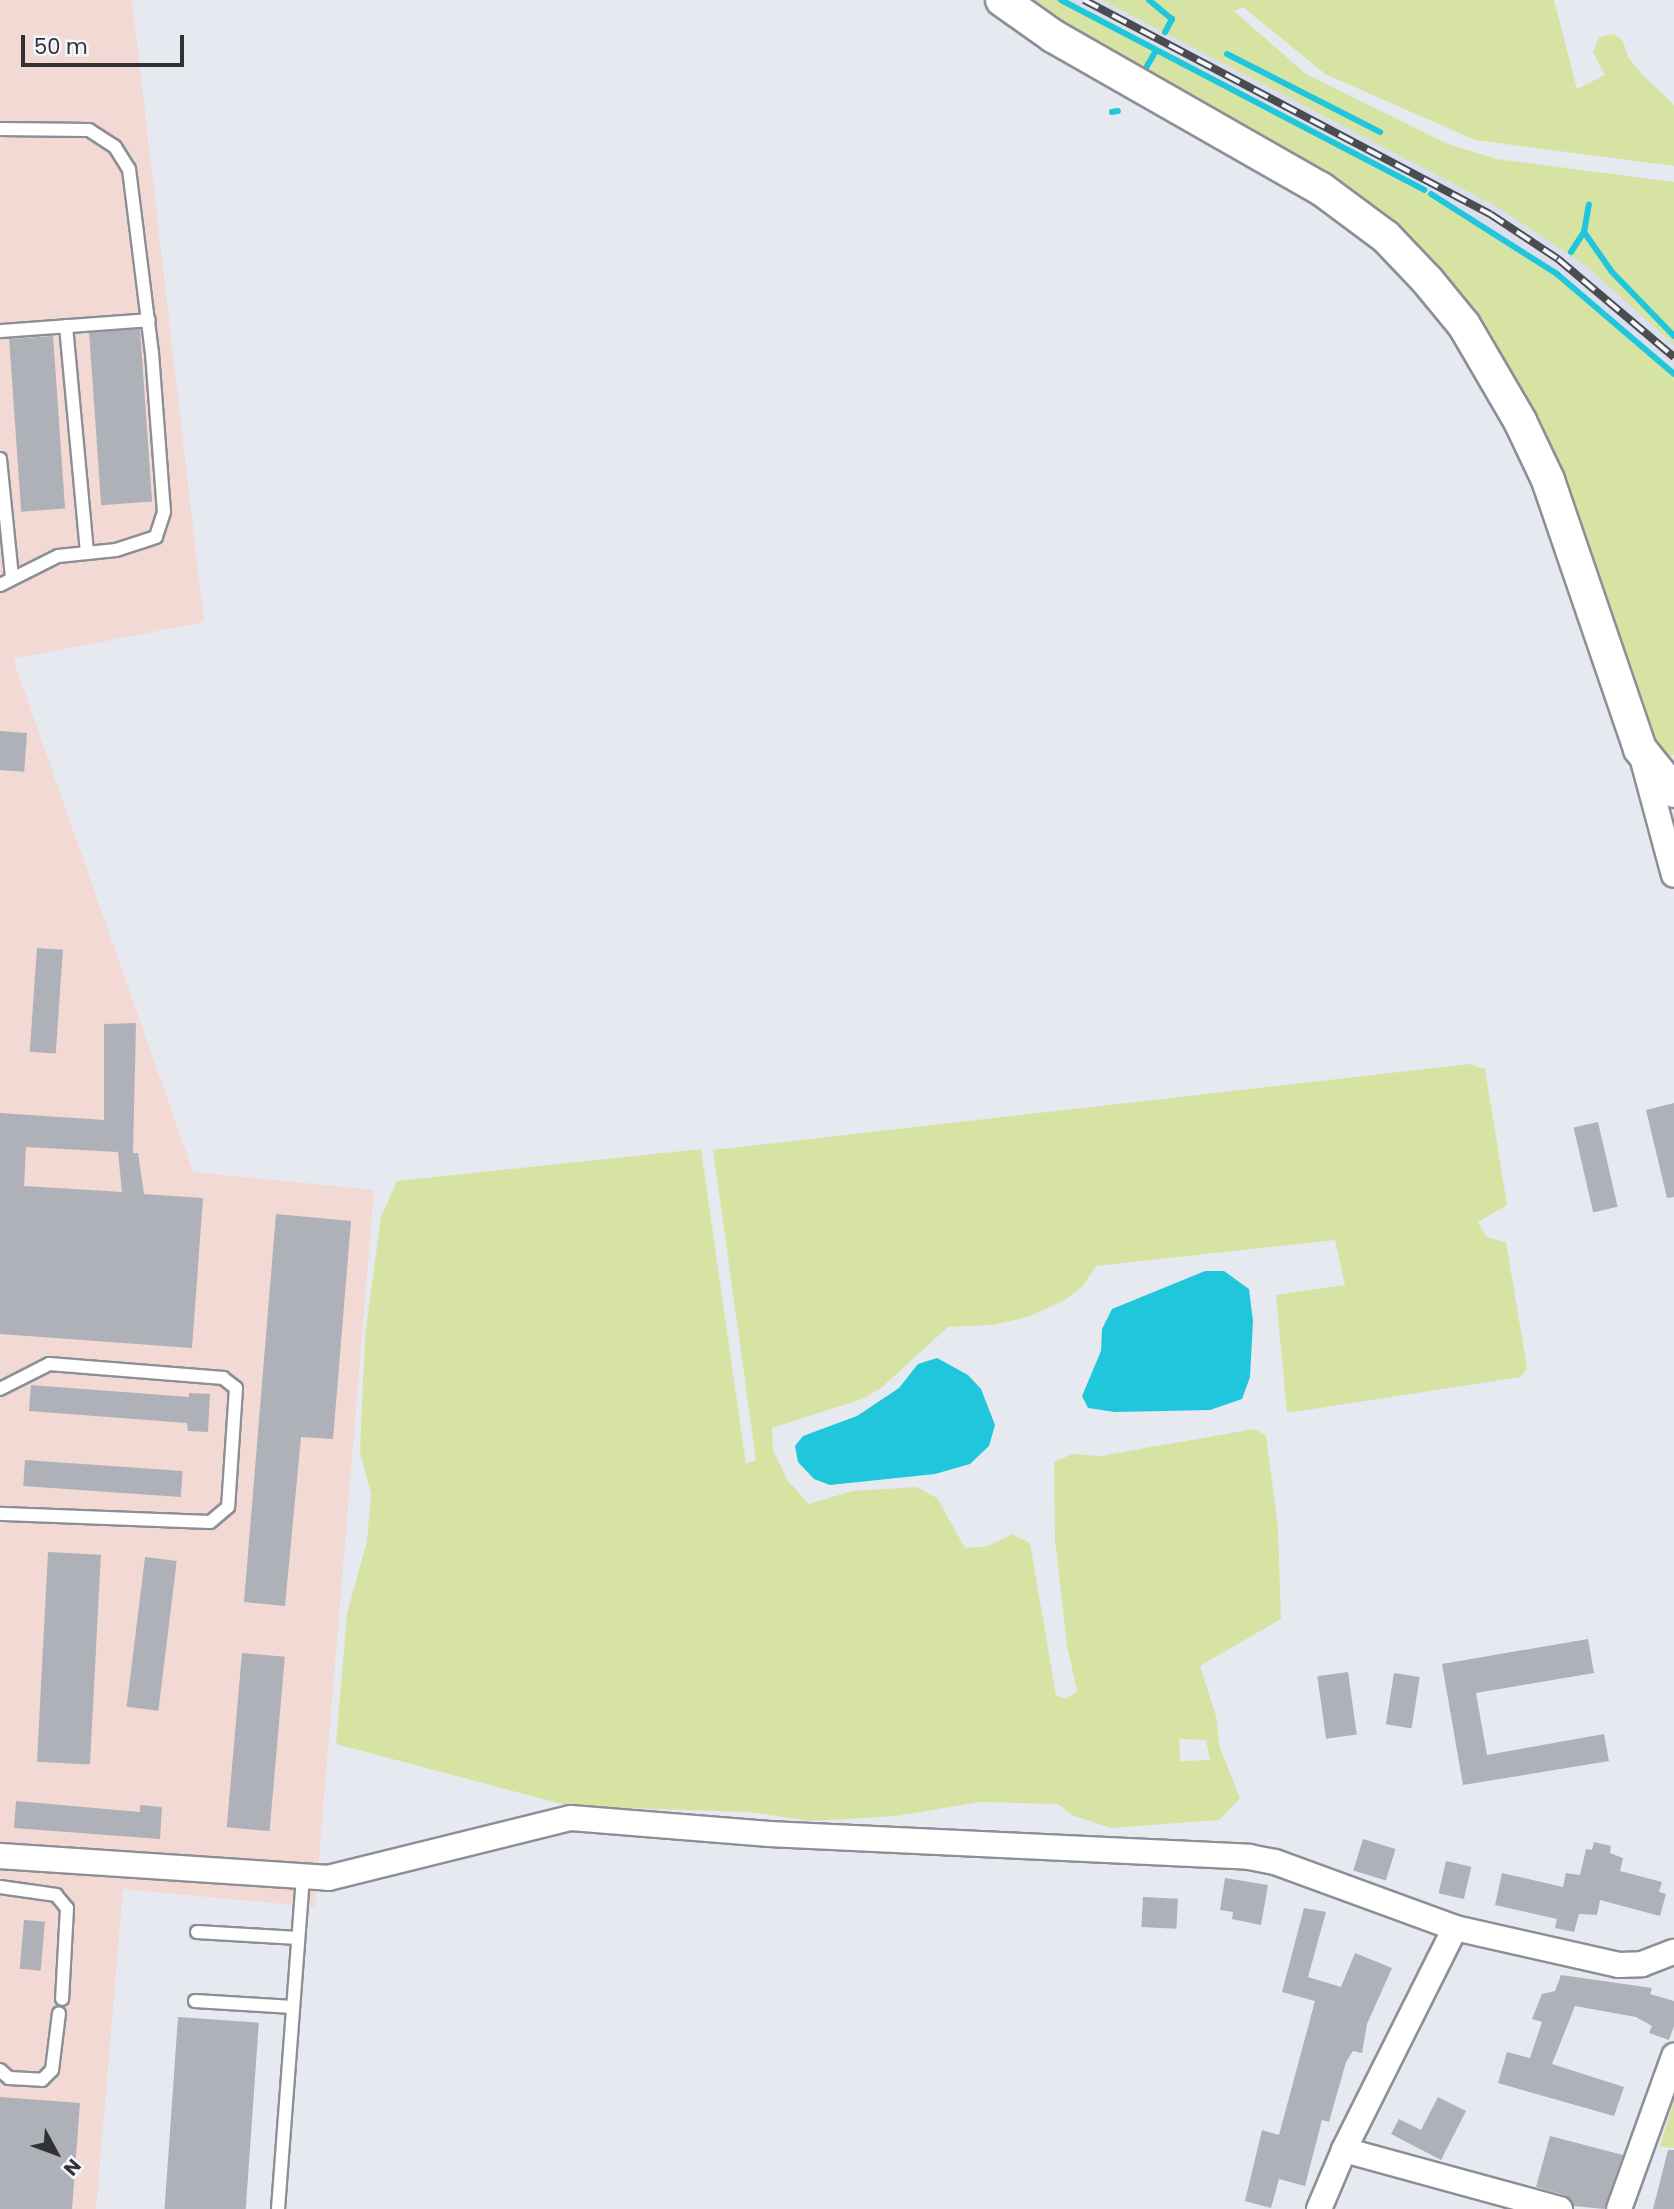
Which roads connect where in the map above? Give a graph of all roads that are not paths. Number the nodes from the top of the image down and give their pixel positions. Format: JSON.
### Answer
{"nodes":[{"id":1,"x":1002,"y":0,"type":"edge"},
{"id":2,"x":0,"y":129,"type":"edge"},
{"id":3,"x":149,"y":320,"type":"junction"},
{"id":4,"x":66,"y":326,"type":"junction"},
{"id":5,"x":0,"y":331,"type":"edge"},
{"id":6,"x":0,"y":460,"type":"edge"},
{"id":7,"x":87,"y":553,"type":"junction"},
{"id":8,"x":12,"y":577,"type":"junction"},
{"id":9,"x":0,"y":585,"type":"edge"},
{"id":10,"x":1640,"y":749,"type":"junction"},
{"id":11,"x":1674,"y":791,"type":"edge"},
{"id":12,"x":1674,"y":875,"type":"edge"},
{"id":13,"x":0,"y":1389,"type":"edge"},
{"id":14,"x":0,"y":1514,"type":"edge"},
{"id":15,"x":0,"y":1856,"type":"edge"},
{"id":16,"x":303,"y":1877,"type":"junction"},
{"id":17,"x":0,"y":1887,"type":"edge"},
{"id":18,"x":1455,"y":1927,"type":"junction"},
{"id":19,"x":197,"y":1931,"type":"dead end"},
{"id":20,"x":298,"y":1938,"type":"junction"},
{"id":21,"x":1671,"y":1959,"type":"edge"},
{"id":22,"x":62,"y":1999,"type":"dead end"},
{"id":23,"x":195,"y":2001,"type":"dead end"},
{"id":24,"x":293,"y":2007,"type":"junction"},
{"id":25,"x":58,"y":2013,"type":"dead end"},
{"id":26,"x":1674,"y":2056,"type":"edge"},
{"id":27,"x":0,"y":2070,"type":"edge"},
{"id":28,"x":1344,"y":2150,"type":"junction"},
{"id":29,"x":278,"y":2209,"type":"edge"},
{"id":30,"x":1319,"y":2209,"type":"edge"},
{"id":31,"x":1560,"y":2209,"type":"edge"},
{"id":32,"x":1619,"y":2209,"type":"edge"}],
"edges":[{"from":1,"to":10,"type":"street"},
{"from":2,"to":3,"type":"lane"},
{"from":3,"to":4,"type":"lane"},
{"from":3,"to":7,"type":"lane"},
{"from":4,"to":5,"type":"lane"},
{"from":4,"to":7,"type":"lane"},
{"from":6,"to":8,"type":"lane"},
{"from":7,"to":8,"type":"lane"},
{"from":8,"to":9,"type":"lane"},
{"from":10,"to":11,"type":"street"},
{"from":10,"to":12,"type":"street"},
{"from":13,"to":14,"type":"lane"},
{"from":15,"to":16,"type":"street"},
{"from":16,"to":18,"type":"street"},
{"from":16,"to":20,"type":"lane"},
{"from":17,"to":22,"type":"lane"},
{"from":18,"to":21,"type":"street"},
{"from":18,"to":28,"type":"street"},
{"from":19,"to":20,"type":"lane"},
{"from":20,"to":24,"type":"lane"},
{"from":23,"to":24,"type":"lane"},
{"from":24,"to":29,"type":"lane"},
{"from":25,"to":27,"type":"lane"},
{"from":26,"to":32,"type":"street"},
{"from":28,"to":30,"type":"street"},
{"from":28,"to":31,"type":"street"}]}
